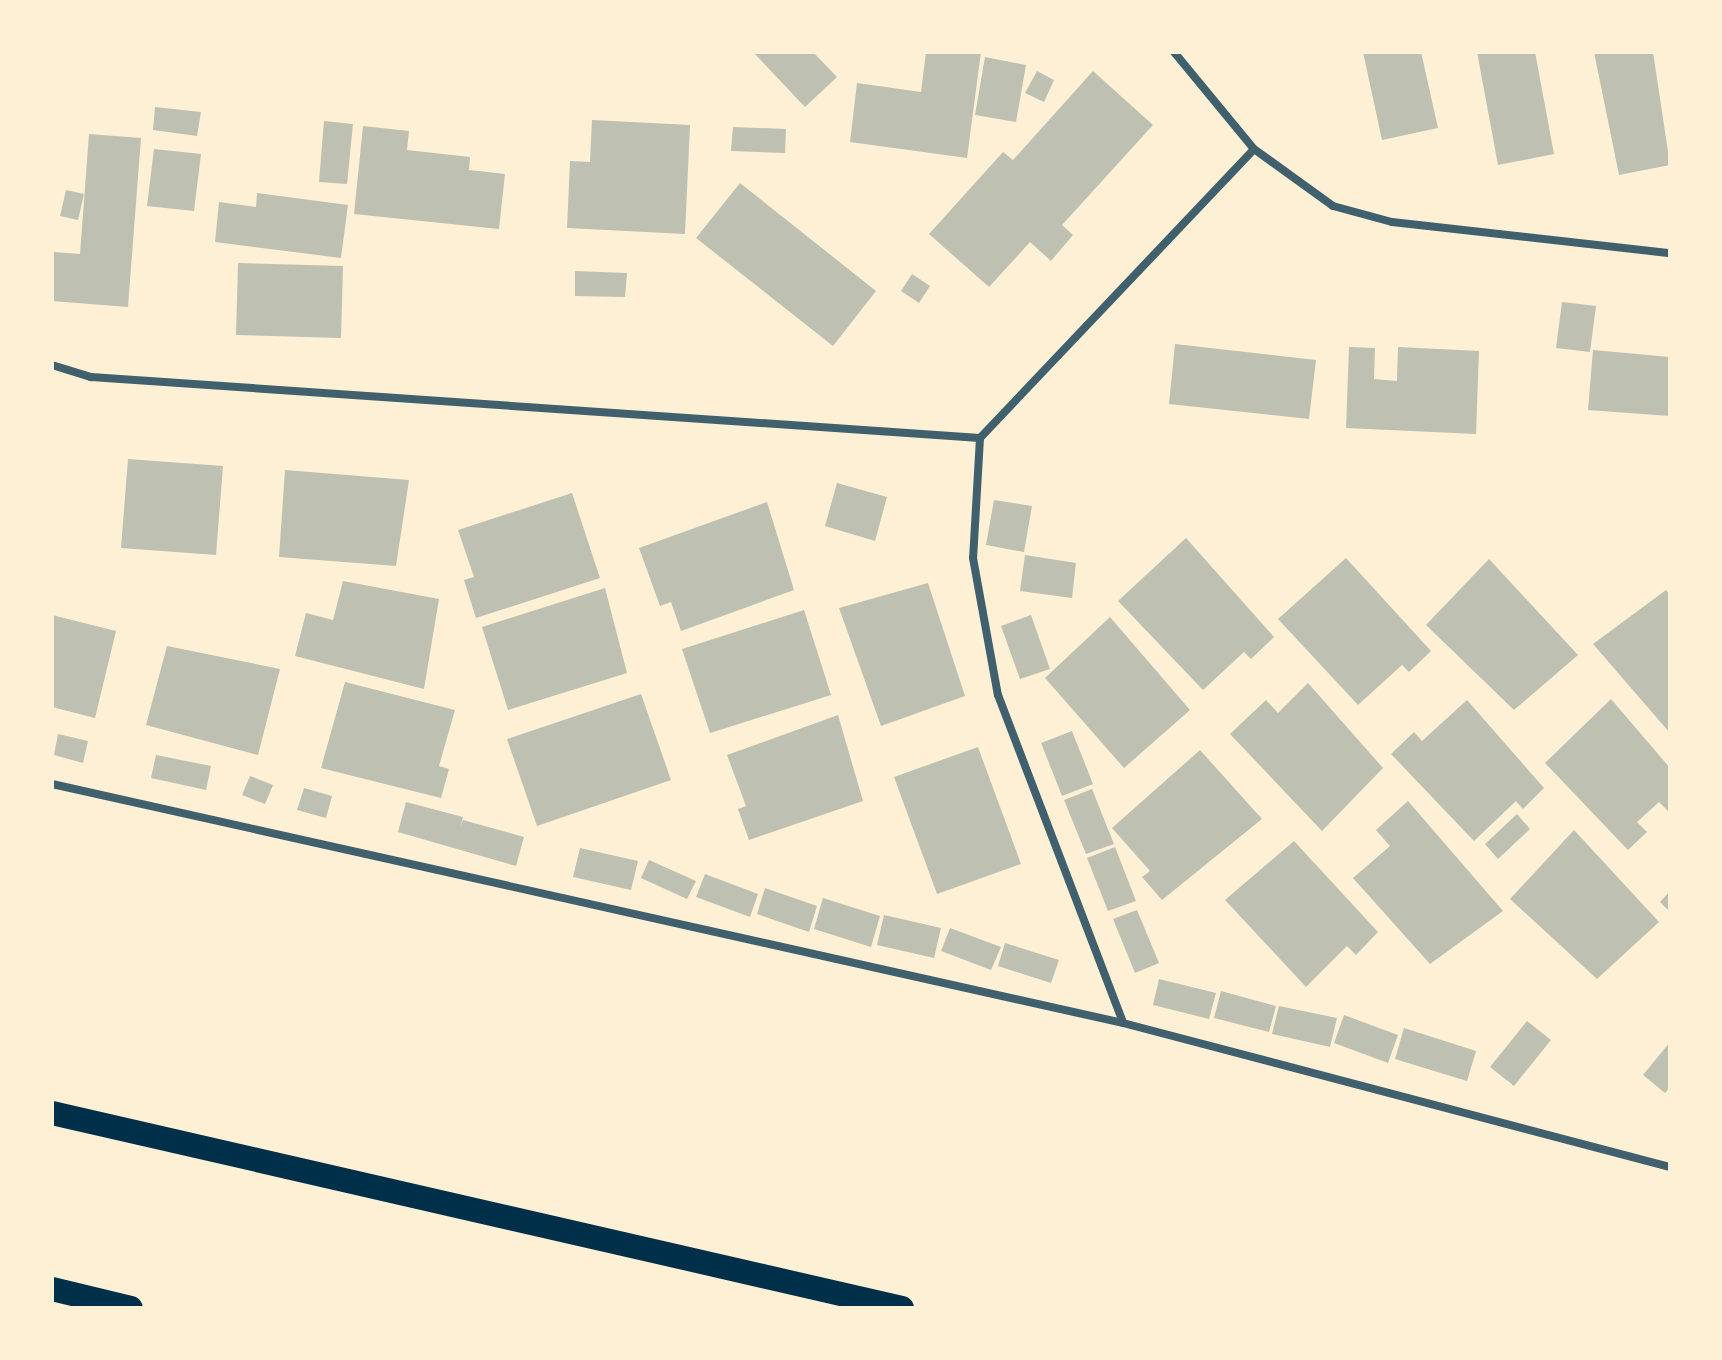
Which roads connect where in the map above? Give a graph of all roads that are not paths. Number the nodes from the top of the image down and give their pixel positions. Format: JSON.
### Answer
{"nodes":[{"id":1,"x":1174,"y":52,"type":"edge"},
{"id":2,"x":1254,"y":149,"type":"junction"},
{"id":3,"x":1670,"y":253,"type":"edge"},
{"id":4,"x":52,"y":365,"type":"edge"},
{"id":5,"x":980,"y":438,"type":"junction"},
{"id":6,"x":52,"y":784,"type":"edge"},
{"id":7,"x":1123,"y":1023,"type":"junction"},
{"id":8,"x":52,"y":1113,"type":"edge"},
{"id":9,"x":1670,"y":1167,"type":"edge"},
{"id":10,"x":52,"y":1289,"type":"edge"},
{"id":11,"x":131,"y":1308,"type":"edge"},
{"id":12,"x":902,"y":1308,"type":"edge"}],
"edges":[{"from":1,"to":2,"type":"street"},
{"from":2,"to":3,"type":"street"},
{"from":2,"to":5,"type":"street"},
{"from":4,"to":5,"type":"street"},
{"from":5,"to":7,"type":"street"},
{"from":6,"to":7,"type":"street"},
{"from":7,"to":9,"type":"street"},
{"from":8,"to":12,"type":"highway"},
{"from":10,"to":11,"type":"highway"}]}
